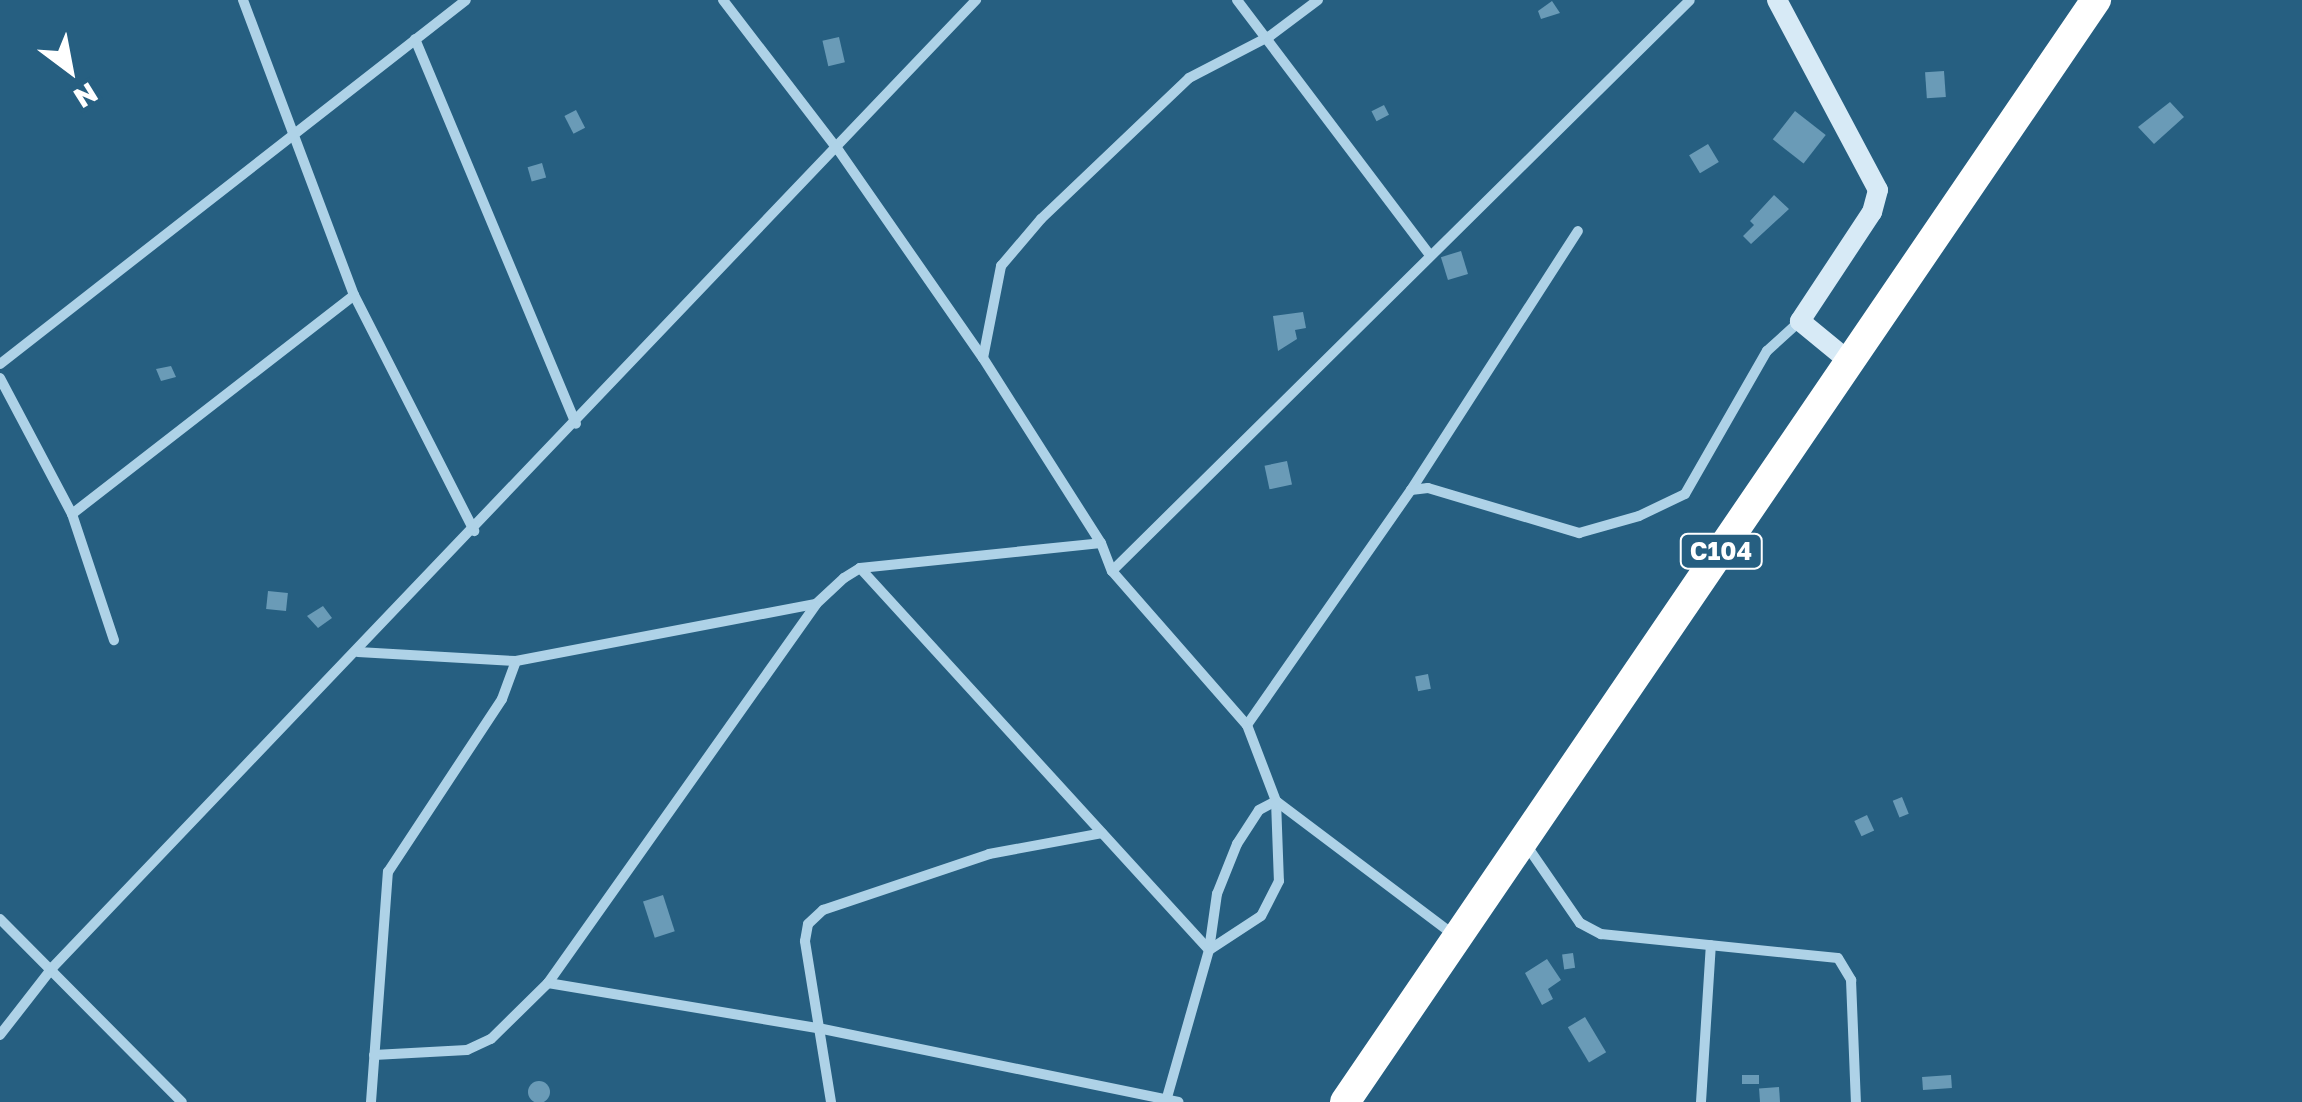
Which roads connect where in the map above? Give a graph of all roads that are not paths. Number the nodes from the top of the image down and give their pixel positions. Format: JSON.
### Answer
{"nodes":[{"id":1,"x":243,"y":0,"type":"edge"},
{"id":2,"x":466,"y":0,"type":"edge"},
{"id":3,"x":722,"y":0,"type":"edge"},
{"id":4,"x":976,"y":0,"type":"edge"},
{"id":5,"x":1238,"y":0,"type":"edge"},
{"id":6,"x":1318,"y":0,"type":"edge"},
{"id":7,"x":1690,"y":0,"type":"edge"},
{"id":8,"x":1777,"y":0,"type":"edge"},
{"id":9,"x":2096,"y":0,"type":"edge"},
{"id":10,"x":1270,"y":36,"type":"junction"},
{"id":11,"x":415,"y":40,"type":"junction"},
{"id":12,"x":295,"y":134,"type":"junction"},
{"id":13,"x":839,"y":150,"type":"junction"},
{"id":14,"x":1578,"y":231,"type":"dead end"},
{"id":15,"x":1430,"y":255,"type":"junction"},
{"id":16,"x":354,"y":296,"type":"junction"},
{"id":17,"x":1800,"y":320,"type":"junction"},
{"id":18,"x":983,"y":358,"type":"junction"},
{"id":19,"x":1850,"y":362,"type":"junction"},
{"id":20,"x":0,"y":364,"type":"edge"},
{"id":21,"x":0,"y":378,"type":"edge"},
{"id":22,"x":576,"y":424,"type":"junction"},
{"id":23,"x":1411,"y":490,"type":"junction"},
{"id":24,"x":72,"y":514,"type":"junction"},
{"id":25,"x":474,"y":531,"type":"junction"},
{"id":26,"x":1101,"y":543,"type":"junction"},
{"id":27,"x":860,"y":568,"type":"junction"},
{"id":28,"x":1112,"y":571,"type":"junction"},
{"id":29,"x":816,"y":604,"type":"junction"},
{"id":30,"x":114,"y":640,"type":"dead end"},
{"id":31,"x":358,"y":652,"type":"junction"},
{"id":32,"x":516,"y":661,"type":"junction"},
{"id":33,"x":1247,"y":725,"type":"junction"},
{"id":34,"x":1276,"y":801,"type":"junction"},
{"id":35,"x":1102,"y":833,"type":"junction"},
{"id":36,"x":1524,"y":841,"type":"junction"},
{"id":37,"x":0,"y":918,"type":"edge"},
{"id":38,"x":1458,"y":938,"type":"junction"},
{"id":39,"x":1711,"y":945,"type":"junction"},
{"id":40,"x":1208,"y":950,"type":"junction"},
{"id":41,"x":53,"y":967,"type":"junction"},
{"id":42,"x":548,"y":982,"type":"junction"},
{"id":43,"x":818,"y":1028,"type":"junction"},
{"id":44,"x":0,"y":1035,"type":"edge"},
{"id":45,"x":374,"y":1055,"type":"junction"},
{"id":46,"x":1137,"y":1097,"type":"edge"},
{"id":47,"x":1173,"y":1099,"type":"edge"},
{"id":48,"x":182,"y":1102,"type":"edge"},
{"id":49,"x":371,"y":1102,"type":"edge"},
{"id":50,"x":831,"y":1102,"type":"edge"},
{"id":51,"x":1345,"y":1102,"type":"edge"},
{"id":52,"x":1701,"y":1102,"type":"edge"},
{"id":53,"x":1856,"y":1102,"type":"edge"}],
"edges":[{"from":1,"to":12,"type":"street"},
{"from":2,"to":11,"type":"street"},
{"from":3,"to":13,"type":"street"},
{"from":4,"to":13,"type":"street"},
{"from":5,"to":10,"type":"street"},
{"from":6,"to":10,"type":"street"},
{"from":7,"to":15,"type":"street"},
{"from":8,"to":17,"type":"street"},
{"from":9,"to":19,"type":"highway","number":"C104"},
{"from":10,"to":15,"type":"street"},
{"from":10,"to":18,"type":"street"},
{"from":11,"to":12,"type":"street"},
{"from":11,"to":22,"type":"street"},
{"from":12,"to":16,"type":"street"},
{"from":12,"to":20,"type":"street"},
{"from":13,"to":18,"type":"street"},
{"from":13,"to":22,"type":"street"},
{"from":14,"to":23,"type":"street"},
{"from":15,"to":28,"type":"street"},
{"from":16,"to":24,"type":"street"},
{"from":16,"to":25,"type":"street"},
{"from":17,"to":19,"type":"street"},
{"from":17,"to":23,"type":"street"},
{"from":18,"to":26,"type":"street"},
{"from":19,"to":36,"type":"highway","number":"C104"},
{"from":21,"to":24,"type":"street"},
{"from":22,"to":25,"type":"street"},
{"from":23,"to":33,"type":"street"},
{"from":24,"to":30,"type":"street"},
{"from":25,"to":31,"type":"street"},
{"from":26,"to":27,"type":"street"},
{"from":26,"to":28,"type":"street"},
{"from":27,"to":29,"type":"street"},
{"from":27,"to":35,"type":"street"},
{"from":28,"to":33,"type":"street"},
{"from":29,"to":32,"type":"street"},
{"from":29,"to":42,"type":"street"},
{"from":31,"to":32,"type":"street"},
{"from":31,"to":41,"type":"street"},
{"from":32,"to":45,"type":"street"},
{"from":33,"to":34,"type":"street"},
{"from":34,"to":38,"type":"street"},
{"from":34,"to":40,"type":"street"},
{"from":34,"to":40,"type":"street"},
{"from":35,"to":40,"type":"street"},
{"from":35,"to":43,"type":"street"},
{"from":36,"to":38,"type":"highway","number":"C104"},
{"from":36,"to":39,"type":"street"},
{"from":37,"to":41,"type":"street"},
{"from":38,"to":51,"type":"highway","number":"C104"},
{"from":39,"to":52,"type":"street"},
{"from":39,"to":53,"type":"street"},
{"from":40,"to":47,"type":"street"},
{"from":41,"to":44,"type":"street"},
{"from":41,"to":48,"type":"street"},
{"from":42,"to":43,"type":"street"},
{"from":42,"to":45,"type":"street"},
{"from":43,"to":46,"type":"street"},
{"from":43,"to":50,"type":"street"},
{"from":45,"to":49,"type":"street"},
{"from":46,"to":47,"type":"street"}]}
